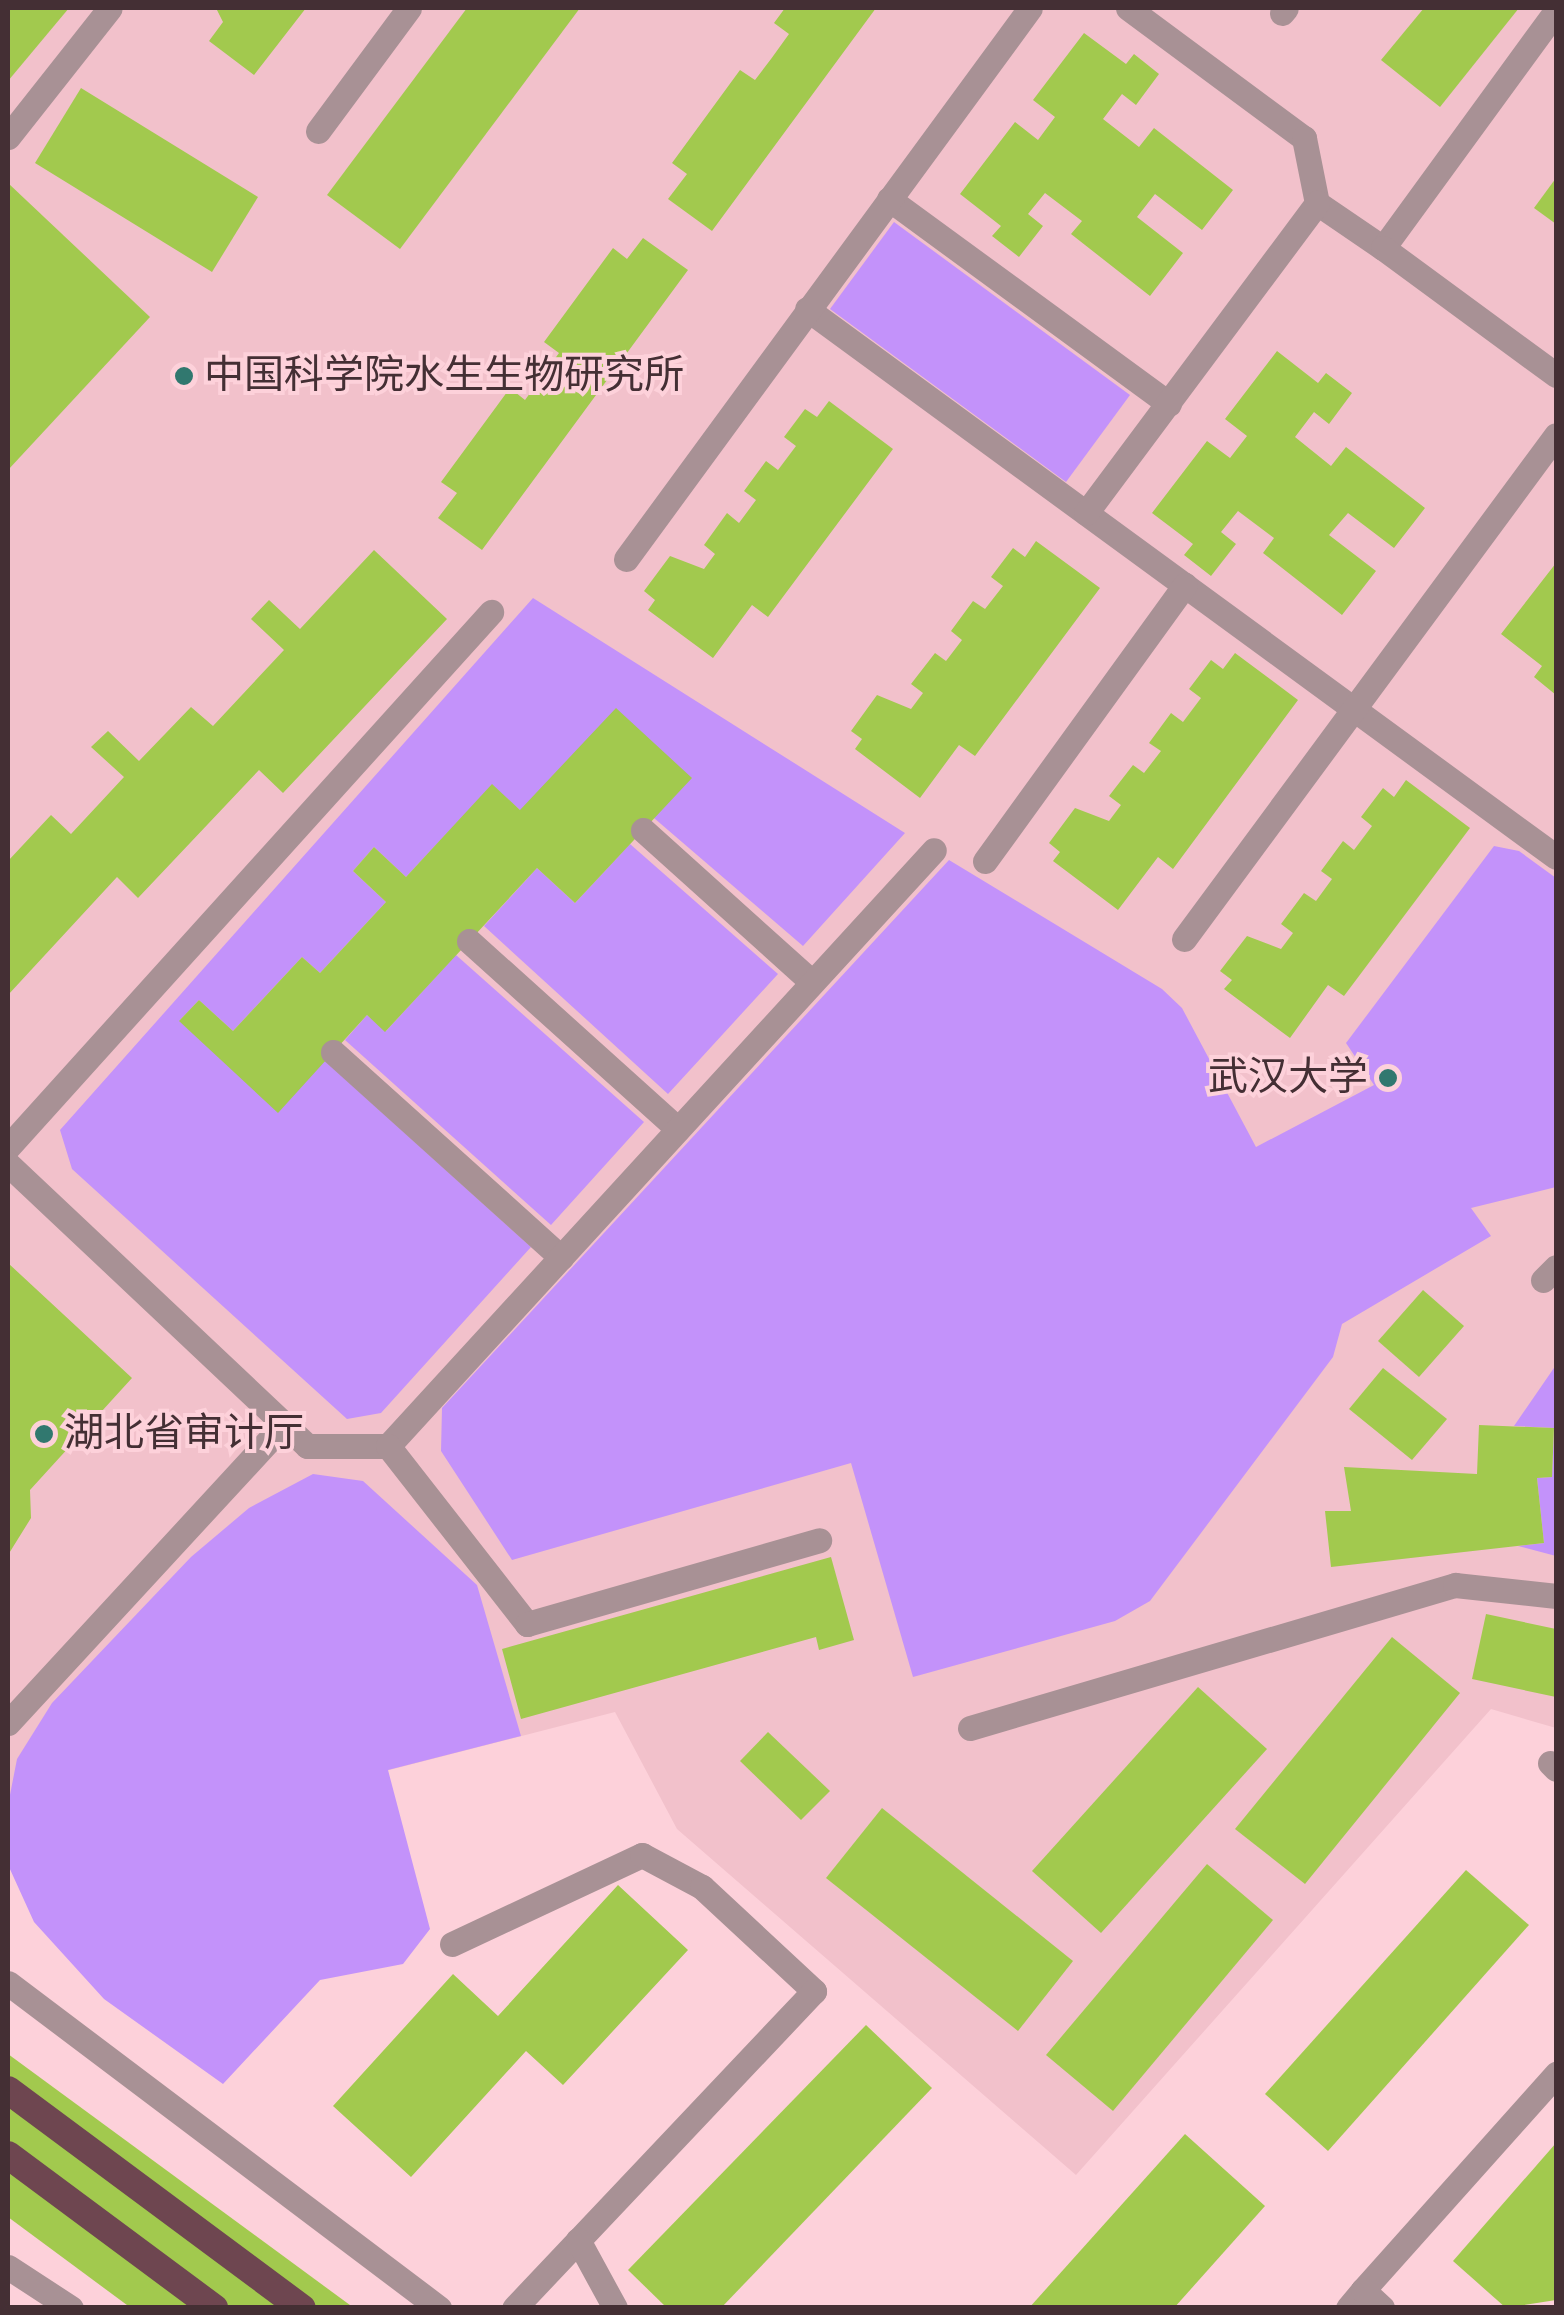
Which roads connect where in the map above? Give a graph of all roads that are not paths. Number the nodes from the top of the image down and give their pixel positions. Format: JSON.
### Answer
{"nodes":[{"id":1,"x":110,"y":8,"type":"edge"},
{"id":2,"x":409,"y":8,"type":"edge"},
{"id":3,"x":1030,"y":8,"type":"edge"},
{"id":4,"x":1128,"y":8,"type":"edge"},
{"id":5,"x":1556,"y":12,"type":"edge"},
{"id":6,"x":318,"y":131,"type":"dead end"},
{"id":7,"x":8,"y":137,"type":"edge"},
{"id":8,"x":889,"y":199,"type":"junction"},
{"id":9,"x":1317,"y":203,"type":"junction"},
{"id":10,"x":1383,"y":248,"type":"junction"},
{"id":11,"x":807,"y":309,"type":"junction"},
{"id":12,"x":1556,"y":375,"type":"edge"},
{"id":13,"x":1169,"y":404,"type":"junction"},
{"id":14,"x":1556,"y":435,"type":"edge"},
{"id":15,"x":1086,"y":513,"type":"junction"},
{"id":16,"x":626,"y":558,"type":"dead end"},
{"id":17,"x":1185,"y":586,"type":"junction"},
{"id":18,"x":491,"y":612,"type":"dead end"},
{"id":19,"x":1354,"y":709,"type":"junction"},
{"id":20,"x":643,"y":830,"type":"dead end"},
{"id":21,"x":934,"y":850,"type":"dead end"},
{"id":22,"x":1556,"y":857,"type":"edge"},
{"id":23,"x":985,"y":860,"type":"dead end"},
{"id":24,"x":1184,"y":939,"type":"dead end"},
{"id":25,"x":469,"y":941,"type":"dead end"},
{"id":26,"x":812,"y":982,"type":"junction"},
{"id":27,"x":333,"y":1052,"type":"dead end"},
{"id":28,"x":678,"y":1129,"type":"junction"},
{"id":29,"x":8,"y":1146,"type":"edge"},
{"id":30,"x":8,"y":1164,"type":"edge"},
{"id":31,"x":562,"y":1257,"type":"junction"},
{"id":32,"x":283,"y":1425,"type":"junction"},
{"id":33,"x":388,"y":1446,"type":"junction"},
{"id":34,"x":819,"y":1540,"type":"dead end"},
{"id":35,"x":1556,"y":1596,"type":"edge"},
{"id":36,"x":8,"y":1723,"type":"edge"},
{"id":37,"x":970,"y":1728,"type":"dead end"},
{"id":38,"x":452,"y":1944,"type":"dead end"},
{"id":39,"x":8,"y":1983,"type":"edge"},
{"id":40,"x":1556,"y":2074,"type":"edge"},
{"id":41,"x":8,"y":2090,"type":"edge"},
{"id":42,"x":8,"y":2155,"type":"edge"},
{"id":43,"x":578,"y":2240,"type":"junction"},
{"id":44,"x":8,"y":2267,"type":"edge"},
{"id":45,"x":1364,"y":2302,"type":"edge"},
{"id":46,"x":71,"y":2308,"type":"edge"},
{"id":47,"x":214,"y":2308,"type":"edge"},
{"id":48,"x":302,"y":2308,"type":"edge"},
{"id":49,"x":438,"y":2308,"type":"edge"},
{"id":50,"x":514,"y":2308,"type":"edge"},
{"id":51,"x":615,"y":2308,"type":"edge"}],
"edges":[{"from":1,"to":7,"type":"street"},
{"from":2,"to":6,"type":"street"},
{"from":3,"to":8,"type":"street"},
{"from":4,"to":9,"type":"street"},
{"from":5,"to":10,"type":"street"},
{"from":8,"to":11,"type":"street"},
{"from":8,"to":13,"type":"street"},
{"from":9,"to":10,"type":"street"},
{"from":9,"to":13,"type":"street"},
{"from":10,"to":12,"type":"street"},
{"from":11,"to":15,"type":"street"},
{"from":11,"to":16,"type":"street"},
{"from":13,"to":15,"type":"street"},
{"from":14,"to":19,"type":"street"},
{"from":15,"to":17,"type":"street"},
{"from":17,"to":19,"type":"street"},
{"from":17,"to":23,"type":"street"},
{"from":18,"to":29,"type":"street"},
{"from":19,"to":22,"type":"street"},
{"from":19,"to":24,"type":"street"},
{"from":20,"to":26,"type":"street"},
{"from":21,"to":26,"type":"street"},
{"from":25,"to":28,"type":"street"},
{"from":26,"to":28,"type":"street"},
{"from":27,"to":31,"type":"street"},
{"from":28,"to":31,"type":"street"},
{"from":30,"to":32,"type":"street"},
{"from":31,"to":33,"type":"street"},
{"from":32,"to":33,"type":"street"},
{"from":32,"to":36,"type":"street"},
{"from":33,"to":34,"type":"street"},
{"from":35,"to":37,"type":"street"},
{"from":38,"to":43,"type":"street"},
{"from":39,"to":49,"type":"street"},
{"from":40,"to":45,"type":"street"},
{"from":41,"to":48,"type":"highway"},
{"from":42,"to":47,"type":"highway"},
{"from":43,"to":50,"type":"street"},
{"from":43,"to":51,"type":"street"},
{"from":44,"to":46,"type":"street"}]}
